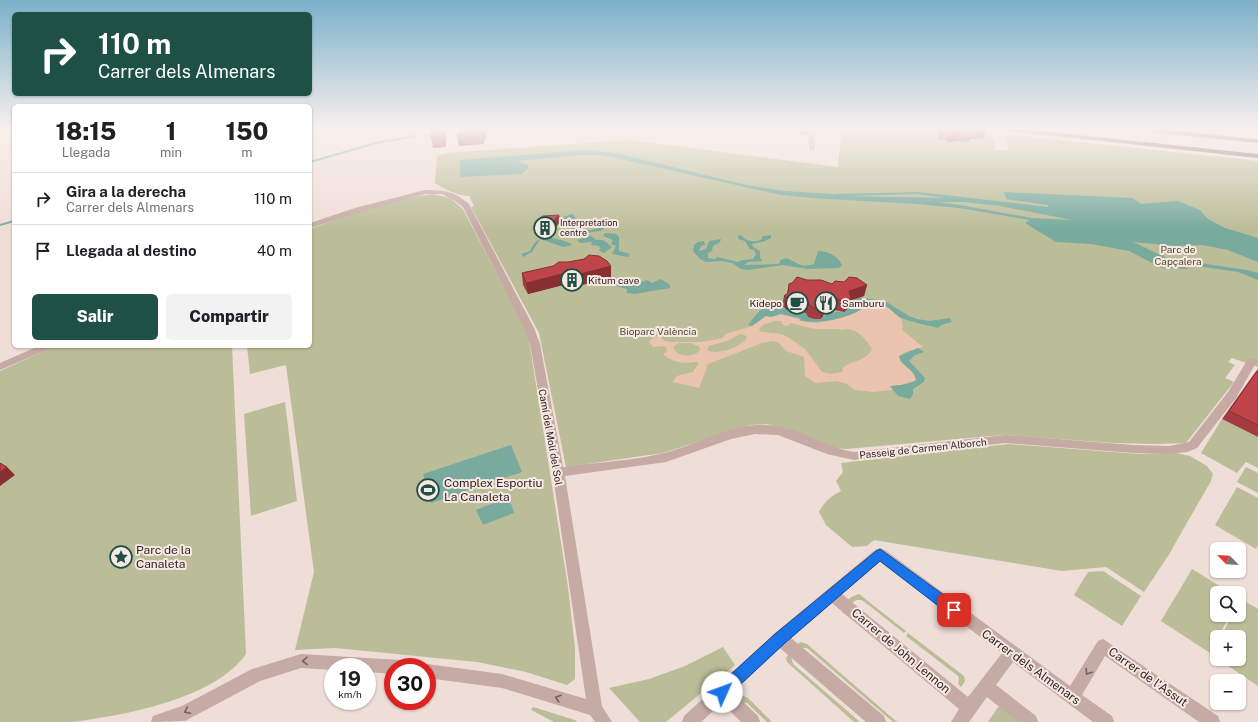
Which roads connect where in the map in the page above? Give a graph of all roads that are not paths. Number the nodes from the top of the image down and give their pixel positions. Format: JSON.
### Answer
{"nodes":[{"id":1,"x":312,"y":225,"type":"edge"},
{"id":2,"x":43,"y":348,"type":"edge"},
{"id":3,"x":1252,"y":361,"type":"dead end"},
{"id":4,"x":0,"y":367,"type":"edge"},
{"id":5,"x":558,"y":472,"type":"junction"},
{"id":6,"x":832,"y":594,"type":"junction"},
{"id":7,"x":780,"y":638,"type":"junction"},
{"id":8,"x":1011,"y":652,"type":"junction"},
{"id":9,"x":384,"y":666,"type":"edge"},
{"id":10,"x":436,"y":672,"type":"edge"},
{"id":11,"x":986,"y":687,"type":"junction"},
{"id":12,"x":722,"y":692,"type":"junction"},
{"id":13,"x":1072,"y":697,"type":"junction"},
{"id":14,"x":970,"y":708,"type":"junction"},
{"id":15,"x":596,"y":709,"type":"junction"},
{"id":16,"x":159,"y":722,"type":"edge"},
{"id":17,"x":604,"y":722,"type":"edge"},
{"id":18,"x":690,"y":722,"type":"edge"},
{"id":19,"x":752,"y":722,"type":"edge"},
{"id":20,"x":878,"y":722,"type":"edge"},
{"id":21,"x":959,"y":722,"type":"edge"},
{"id":22,"x":1030,"y":722,"type":"edge"},
{"id":23,"x":1106,"y":722,"type":"edge"},
{"id":24,"x":1212,"y":722,"type":"edge"}],
"edges":[{"from":1,"to":5,"type":"street","name":"Camí del Molí del Sol"},
{"from":2,"to":4,"type":"street"},
{"from":3,"to":5,"type":"street","name":"Passeig de Carmen Alborch"},
{"from":5,"to":15,"type":"street","name":"Camí del Molí del Sol"},
{"from":6,"to":7,"type":"street"},
{"from":6,"to":8,"type":"street","name":"Carrer dels Almenars"},
{"from":6,"to":14,"type":"street","name":"Carrer de John Lennon"},
{"from":7,"to":12,"type":"street"},
{"from":7,"to":20,"type":"street"},
{"from":8,"to":11,"type":"street"},
{"from":8,"to":13,"type":"street","name":"Carrer dels Almenars"},
{"from":9,"to":16,"type":"street","one_way":true},
{"from":15,"to":10,"type":"street","one_way":true},
{"from":11,"to":14,"type":"street"},
{"from":11,"to":22,"type":"street"},
{"from":12,"to":18,"type":"street"},
{"from":12,"to":19,"type":"street"},
{"from":13,"to":23,"type":"street","name":"Carrer dels Almenars"},
{"from":24,"to":13,"type":"street","name":"Carrer de l'Assut","one_way":true},
{"from":14,"to":21,"type":"street"},
{"from":15,"to":17,"type":"street"}]}
